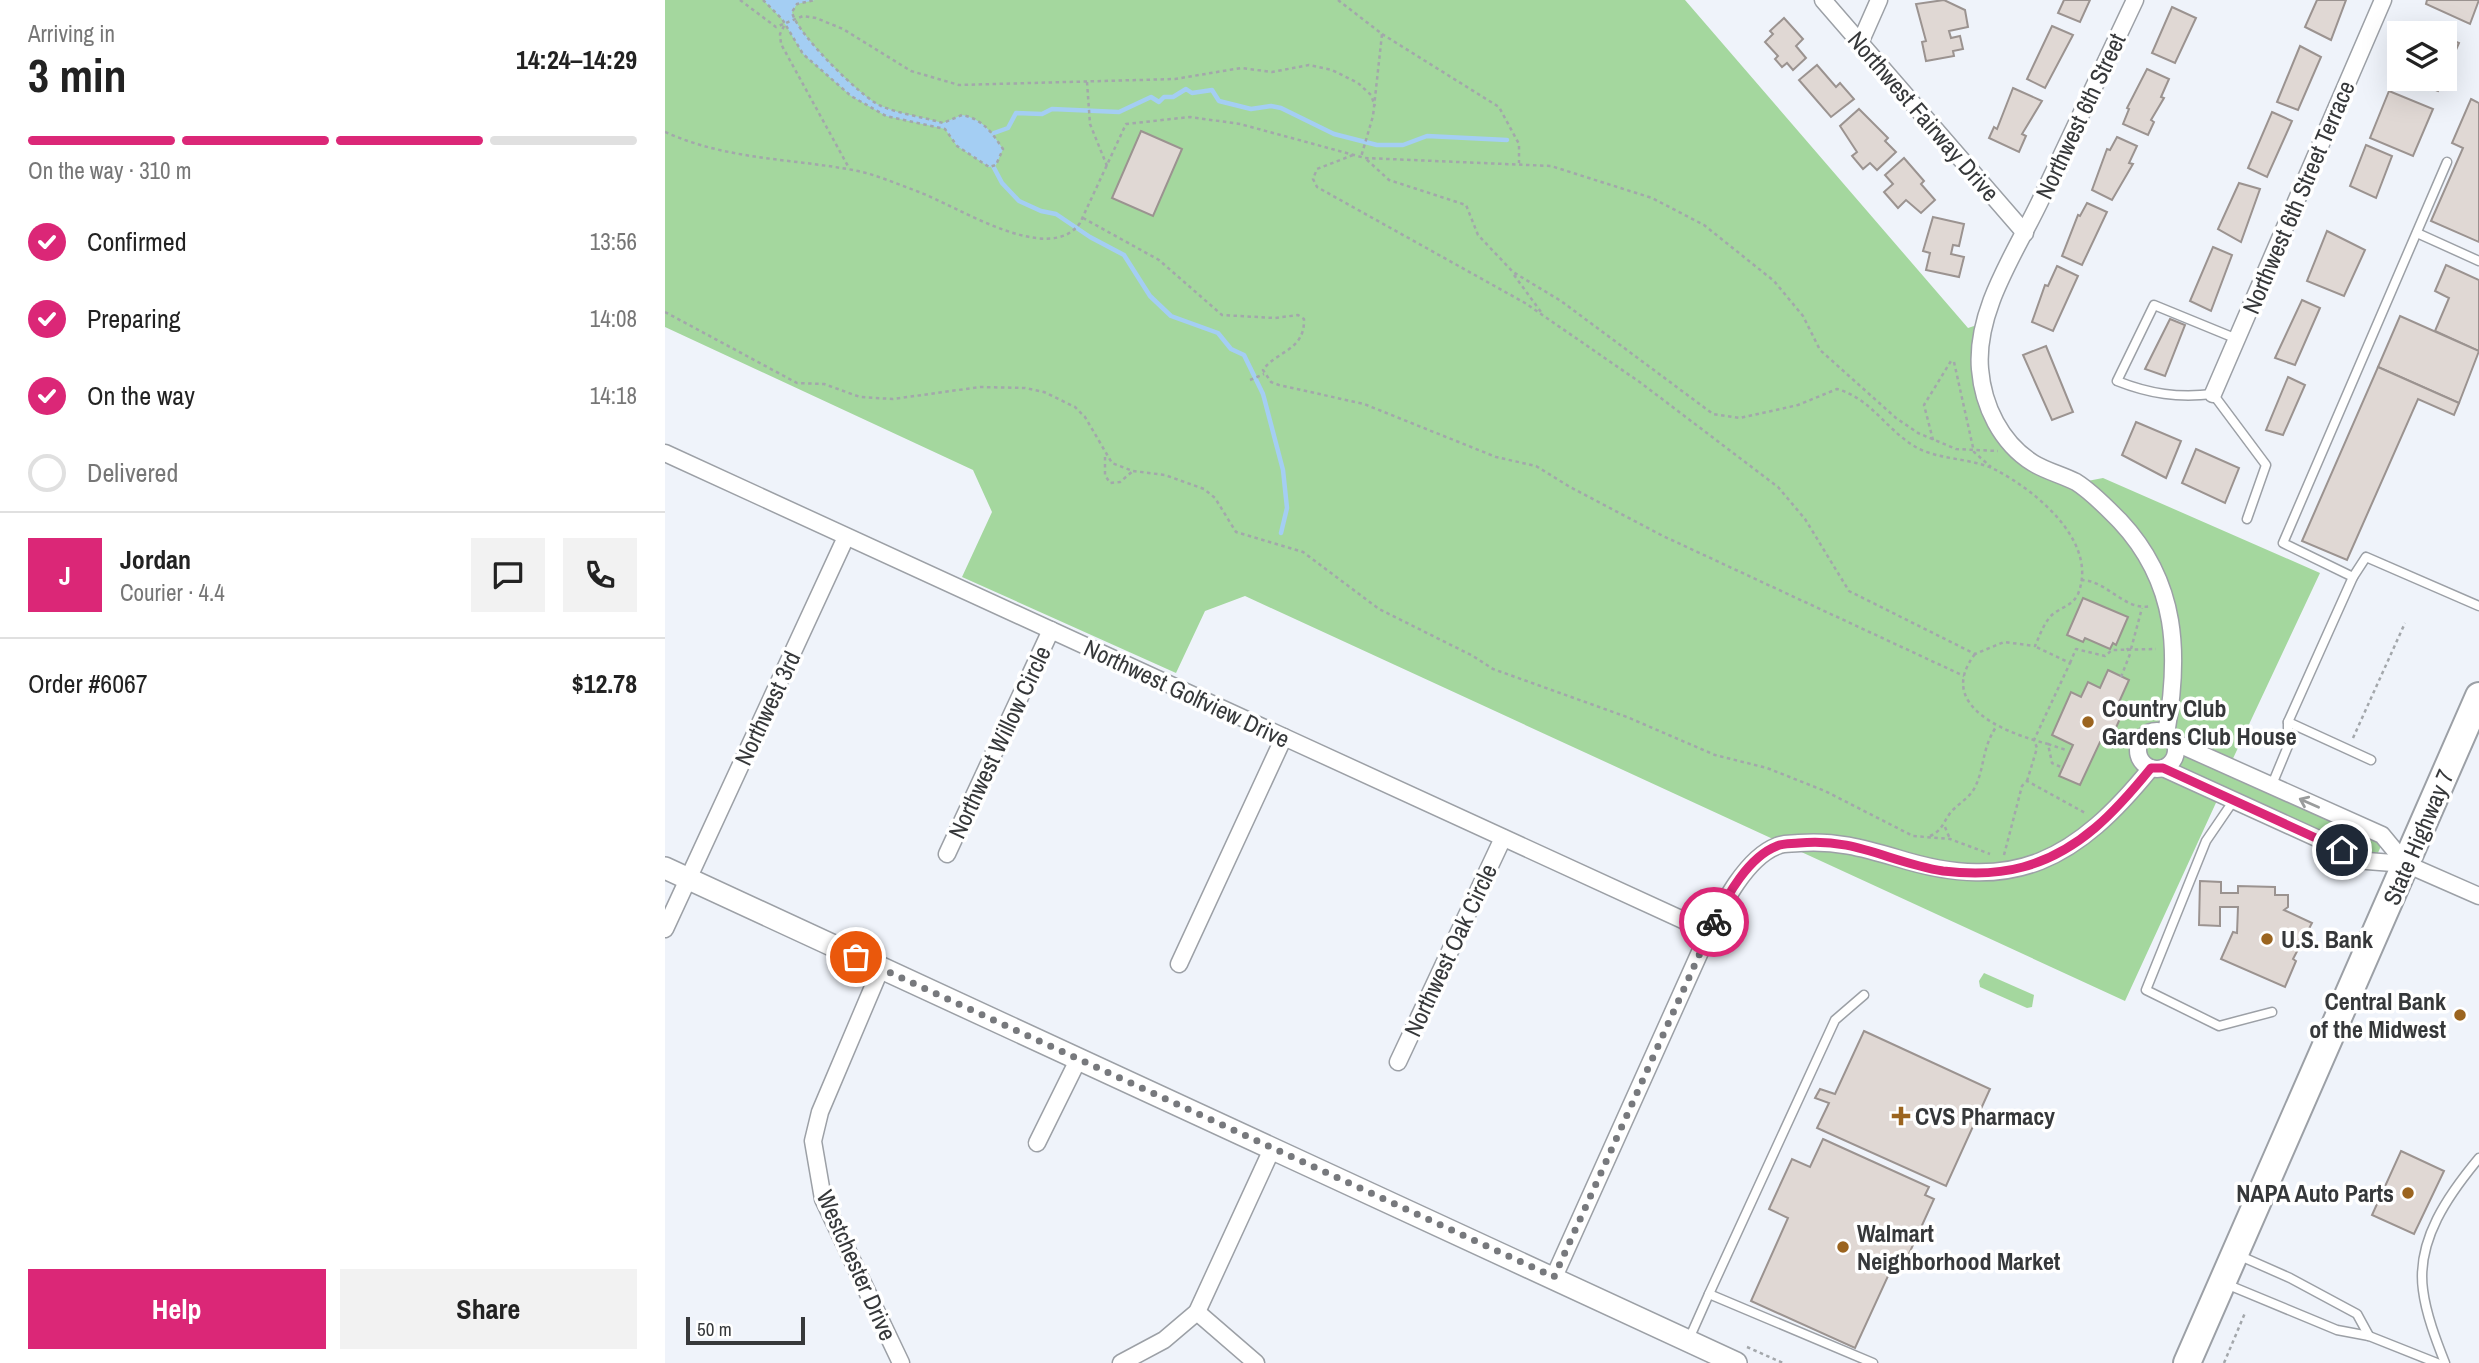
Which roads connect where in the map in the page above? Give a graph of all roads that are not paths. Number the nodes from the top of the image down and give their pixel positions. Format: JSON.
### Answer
{"nodes":[{"id":1,"x":1823,"y":0,"type":"edge"},
{"id":2,"x":1879,"y":0,"type":"edge"},
{"id":3,"x":2135,"y":0,"type":"edge"},
{"id":4,"x":2383,"y":0,"type":"edge"},
{"id":5,"x":1860,"y":43,"type":"junction"},
{"id":6,"x":2447,"y":162,"type":"dead end"},
{"id":7,"x":2025,"y":233,"type":"junction"},
{"id":8,"x":2417,"y":233,"type":"junction"},
{"id":9,"x":2479,"y":261,"type":"edge"},
{"id":10,"x":2237,"y":339,"type":"junction"},
{"id":11,"x":2213,"y":394,"type":"junction"},
{"id":12,"x":665,"y":453,"type":"edge"},
{"id":13,"x":2247,"y":519,"type":"dead end"},
{"id":14,"x":846,"y":537,"type":"junction"},
{"id":15,"x":2353,"y":577,"type":"junction"},
{"id":16,"x":2479,"y":606,"type":"edge"},
{"id":17,"x":1051,"y":631,"type":"junction"},
{"id":18,"x":2479,"y":696,"type":"edge"},
{"id":19,"x":2288,"y":722,"type":"junction"},
{"id":20,"x":1285,"y":737,"type":"junction"},
{"id":21,"x":2170,"y":738,"type":"junction"},
{"id":22,"x":2371,"y":760,"type":"dead end"},
{"id":23,"x":2157,"y":768,"type":"junction"},
{"id":24,"x":2271,"y":787,"type":"junction"},
{"id":25,"x":2234,"y":800,"type":"junction"},
{"id":26,"x":1503,"y":838,"type":"junction"},
{"id":27,"x":947,"y":854,"type":"dead end"},
{"id":28,"x":2406,"y":864,"type":"junction"},
{"id":29,"x":665,"y":869,"type":"edge"},
{"id":30,"x":687,"y":879,"type":"junction"},
{"id":31,"x":2479,"y":895,"type":"edge"},
{"id":32,"x":665,"y":929,"type":"edge"},
{"id":33,"x":1709,"y":932,"type":"junction"},
{"id":34,"x":1179,"y":964,"type":"dead end"},
{"id":35,"x":881,"y":968,"type":"junction"},
{"id":36,"x":1864,"y":995,"type":"dead end"},
{"id":37,"x":2272,"y":1012,"type":"dead end"},
{"id":38,"x":1078,"y":1060,"type":"junction"},
{"id":39,"x":1398,"y":1062,"type":"dead end"},
{"id":40,"x":1037,"y":1143,"type":"dead end"},
{"id":41,"x":1272,"y":1149,"type":"junction"},
{"id":42,"x":2479,"y":1158,"type":"edge"},
{"id":43,"x":2236,"y":1254,"type":"junction"},
{"id":44,"x":1554,"y":1277,"type":"junction"},
{"id":45,"x":2224,"y":1283,"type":"junction"},
{"id":46,"x":1709,"y":1294,"type":"junction"},
{"id":47,"x":1197,"y":1312,"type":"junction"},
{"id":48,"x":2369,"y":1336,"type":"junction"},
{"id":49,"x":1689,"y":1341,"type":"junction"},
{"id":50,"x":1737,"y":1353,"type":"edge"},
{"id":51,"x":901,"y":1363,"type":"edge"},
{"id":52,"x":1121,"y":1363,"type":"edge"},
{"id":53,"x":1256,"y":1363,"type":"edge"},
{"id":54,"x":1873,"y":1363,"type":"edge"},
{"id":55,"x":2187,"y":1363,"type":"edge"},
{"id":56,"x":2437,"y":1363,"type":"edge"},
{"id":57,"x":2445,"y":1363,"type":"edge"}],
"edges":[{"from":1,"to":5,"type":"street","name":"Northwest Fairway Drive"},
{"from":2,"to":5,"type":"street"},
{"from":3,"to":7,"type":"street","name":"Northwest 6th Street"},
{"from":4,"to":10,"type":"street","name":"Northwest 6th Street Terrace"},
{"from":5,"to":7,"type":"street","name":"Northwest Fairway Drive"},
{"from":6,"to":8,"type":"lane"},
{"from":7,"to":21,"type":"street","name":"Northwest 6th Street"},
{"from":8,"to":9,"type":"lane"},
{"from":8,"to":15,"type":"lane"},
{"from":10,"to":11,"type":"street","name":"Northwest 6th Street Terrace"},
{"from":10,"to":11,"type":"lane"},
{"from":11,"to":13,"type":"lane"},
{"from":12,"to":14,"type":"street","name":"Northwest Golfview Drive"},
{"from":14,"to":17,"type":"street","name":"Northwest Golfview Drive"},
{"from":14,"to":30,"type":"street","name":"Northwest 3rd"},
{"from":15,"to":16,"type":"lane"},
{"from":15,"to":19,"type":"lane"},
{"from":17,"to":20,"type":"street","name":"Northwest Golfview Drive"},
{"from":17,"to":27,"type":"street","name":"Northwest Willow Circle"},
{"from":18,"to":28,"type":"main road","name":"State Highway 7"},
{"from":19,"to":22,"type":"lane"},
{"from":19,"to":24,"type":"lane"},
{"from":20,"to":26,"type":"street","name":"Northwest Golfview Drive"},
{"from":20,"to":34,"type":"street"},
{"from":21,"to":23,"type":"street","name":"Northwest 6th Street"},
{"from":21,"to":23,"type":"street"},
{"from":21,"to":24,"type":"street"},
{"from":23,"to":25,"type":"street"},
{"from":23,"to":33,"type":"street","name":"Northwest 6th Street"},
{"from":28,"to":24,"type":"street","one_way":true},
{"from":25,"to":28,"type":"street"},
{"from":25,"to":37,"type":"lane"},
{"from":26,"to":33,"type":"street","name":"Northwest Golfview Drive"},
{"from":26,"to":39,"type":"street","name":"Northwest Oak Circle"},
{"from":28,"to":31,"type":"street"},
{"from":28,"to":43,"type":"main road","name":"State Highway 7"},
{"from":29,"to":30,"type":"street"},
{"from":30,"to":32,"type":"street","name":"Northwest 3rd"},
{"from":30,"to":35,"type":"street"},
{"from":33,"to":44,"type":"street"},
{"from":35,"to":38,"type":"street"},
{"from":35,"to":51,"type":"street","name":"Westchester Drive"},
{"from":36,"to":46,"type":"lane"},
{"from":38,"to":40,"type":"street"},
{"from":38,"to":41,"type":"street"},
{"from":41,"to":44,"type":"street"},
{"from":41,"to":47,"type":"street"},
{"from":42,"to":57,"type":"lane"},
{"from":43,"to":45,"type":"main road","name":"State Highway 7"},
{"from":43,"to":48,"type":"lane"},
{"from":44,"to":49,"type":"street"},
{"from":45,"to":48,"type":"lane"},
{"from":45,"to":55,"type":"main road","name":"State Highway 7"},
{"from":46,"to":49,"type":"lane"},
{"from":46,"to":54,"type":"lane"},
{"from":47,"to":52,"type":"street"},
{"from":47,"to":53,"type":"street"},
{"from":48,"to":56,"type":"lane"},
{"from":49,"to":50,"type":"street"}]}
